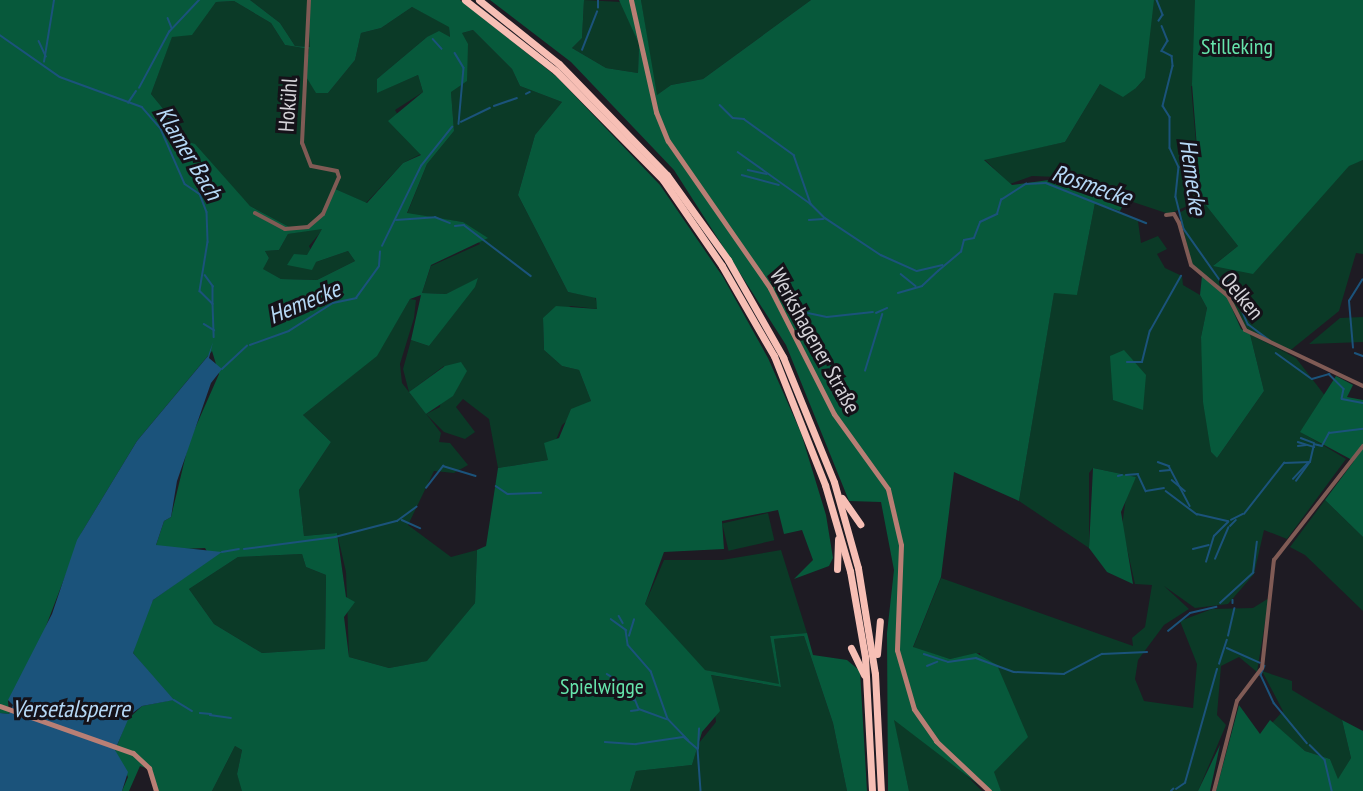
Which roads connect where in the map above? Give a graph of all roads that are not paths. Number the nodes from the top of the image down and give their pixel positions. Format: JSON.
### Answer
{"nodes":[{"id":1,"x":309,"y":0,"type":"edge"},
{"id":2,"x":465,"y":0,"type":"edge"},
{"id":3,"x":479,"y":0,"type":"edge"},
{"id":4,"x":631,"y":0,"type":"edge"},
{"id":5,"x":255,"y":213,"type":"dead end"},
{"id":6,"x":1166,"y":215,"type":"dead end"},
{"id":7,"x":1363,"y":386,"type":"edge"},
{"id":8,"x":1363,"y":446,"type":"edge"},
{"id":9,"x":834,"y":482,"type":"junction"},
{"id":10,"x":835,"y":516,"type":"junction"},
{"id":11,"x":860,"y":524,"type":"dead end"},
{"id":12,"x":837,"y":569,"type":"dead end"},
{"id":13,"x":880,"y":621,"type":"dead end"},
{"id":14,"x":851,"y":648,"type":"dead end"},
{"id":15,"x":875,"y":674,"type":"junction"},
{"id":16,"x":868,"y":692,"type":"junction"},
{"id":17,"x":0,"y":706,"type":"edge"},
{"id":18,"x":156,"y":791,"type":"edge"},
{"id":19,"x":872,"y":791,"type":"edge"},
{"id":20,"x":881,"y":791,"type":"edge"},
{"id":21,"x":989,"y":791,"type":"edge"},
{"id":22,"x":1214,"y":791,"type":"edge"}],
"edges":[{"from":1,"to":5,"type":"street","name":"Hokühl"},
{"from":2,"to":10,"type":"highway"},
{"from":3,"to":9,"type":"highway"},
{"from":4,"to":21,"type":"main road","name":"Werkshagener Straße"},
{"from":6,"to":7,"type":"street","name":"Oelken"},
{"from":8,"to":22,"type":"street"},
{"from":9,"to":11,"type":"highway"},
{"from":9,"to":15,"type":"highway"},
{"from":10,"to":12,"type":"highway"},
{"from":10,"to":16,"type":"highway"},
{"from":13,"to":15,"type":"highway"},
{"from":14,"to":16,"type":"highway"},
{"from":15,"to":20,"type":"highway"},
{"from":16,"to":19,"type":"highway"},
{"from":17,"to":18,"type":"main road"}]}
